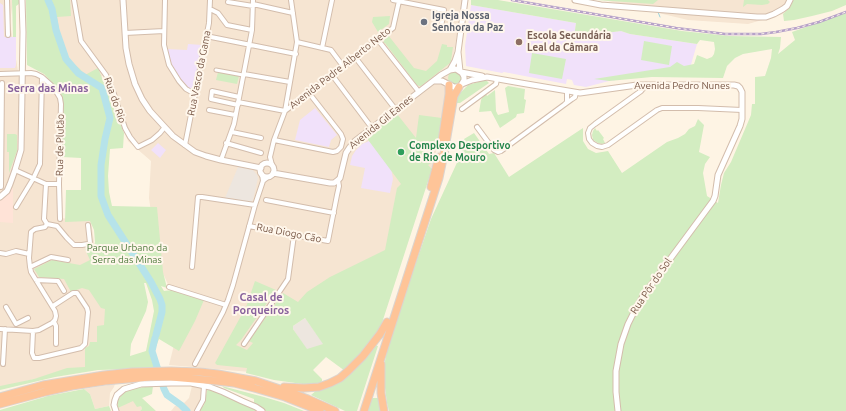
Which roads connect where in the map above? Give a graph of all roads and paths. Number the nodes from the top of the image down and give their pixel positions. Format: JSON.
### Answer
{"nodes":[{"id":1,"x":7,"y":0,"type":"edge"},
{"id":2,"x":22,"y":0,"type":"edge"},
{"id":3,"x":74,"y":0,"type":"edge"},
{"id":4,"x":123,"y":0,"type":"edge"},
{"id":5,"x":165,"y":0,"type":"edge"},
{"id":6,"x":210,"y":0,"type":"edge"},
{"id":7,"x":291,"y":0,"type":"edge"},
{"id":8,"x":332,"y":0,"type":"edge"},
{"id":9,"x":393,"y":0,"type":"edge"},
{"id":10,"x":465,"y":0,"type":"edge"},
{"id":11,"x":575,"y":0,"type":"edge"},
{"id":12,"x":790,"y":0,"type":"edge"},
{"id":13,"x":399,"y":1,"type":"junction"},
{"id":14,"x":228,"y":2,"type":"dead end"},
{"id":15,"x":253,"y":3,"type":"edge"},
{"id":16,"x":210,"y":9,"type":"junction"},
{"id":17,"x":293,"y":13,"type":"junction"},
{"id":18,"x":441,"y":27,"type":"dead end"},
{"id":19,"x":252,"y":30,"type":"junction"},
{"id":20,"x":164,"y":31,"type":"junction"},
{"id":21,"x":125,"y":33,"type":"junction"},
{"id":22,"x":8,"y":34,"type":"dead end"},
{"id":23,"x":206,"y":36,"type":"junction"},
{"id":24,"x":378,"y":40,"type":"junction"},
{"id":25,"x":297,"y":42,"type":"junction"},
{"id":26,"x":249,"y":45,"type":"junction"},
{"id":27,"x":322,"y":48,"type":"junction"},
{"id":28,"x":458,"y":52,"type":"junction"},
{"id":29,"x":296,"y":54,"type":"junction"},
{"id":30,"x":355,"y":57,"type":"junction"},
{"id":31,"x":343,"y":66,"type":"junction"},
{"id":32,"x":216,"y":70,"type":"dead end"},
{"id":33,"x":449,"y":71,"type":"junction"},
{"id":34,"x":461,"y":71,"type":"junction"},
{"id":35,"x":22,"y":73,"type":"junction"},
{"id":36,"x":0,"y":74,"type":"edge"},
{"id":37,"x":244,"y":74,"type":"junction"},
{"id":38,"x":332,"y":75,"type":"junction"},
{"id":39,"x":42,"y":77,"type":"junction"},
{"id":40,"x":487,"y":77,"type":"junction"},
{"id":41,"x":497,"y":79,"type":"junction"},
{"id":42,"x":290,"y":82,"type":"junction"},
{"id":43,"x":433,"y":82,"type":"junction"},
{"id":44,"x":2,"y":83,"type":"dead end"},
{"id":45,"x":448,"y":84,"type":"junction"},
{"id":46,"x":460,"y":85,"type":"junction"},
{"id":47,"x":631,"y":85,"type":"junction"},
{"id":48,"x":646,"y":85,"type":"junction"},
{"id":49,"x":567,"y":91,"type":"junction"},
{"id":50,"x":419,"y":92,"type":"junction"},
{"id":51,"x":576,"y":92,"type":"junction"},
{"id":52,"x":309,"y":93,"type":"junction"},
{"id":53,"x":195,"y":94,"type":"junction"},
{"id":54,"x":239,"y":97,"type":"junction"},
{"id":55,"x":632,"y":97,"type":"junction"},
{"id":56,"x":238,"y":104,"type":"junction"},
{"id":57,"x":565,"y":105,"type":"junction"},
{"id":58,"x":462,"y":109,"type":"dead end"},
{"id":59,"x":209,"y":110,"type":"dead end"},
{"id":60,"x":396,"y":110,"type":"junction"},
{"id":61,"x":742,"y":110,"type":"junction"},
{"id":62,"x":284,"y":111,"type":"junction"},
{"id":63,"x":236,"y":115,"type":"junction"},
{"id":64,"x":477,"y":127,"type":"dead end"},
{"id":65,"x":164,"y":128,"type":"junction"},
{"id":66,"x":372,"y":128,"type":"junction"},
{"id":67,"x":232,"y":132,"type":"junction"},
{"id":68,"x":1,"y":133,"type":"edge"},
{"id":69,"x":261,"y":138,"type":"dead end"},
{"id":70,"x":274,"y":140,"type":"junction"},
{"id":71,"x":226,"y":143,"type":"junction"},
{"id":72,"x":185,"y":145,"type":"junction"},
{"id":73,"x":261,"y":153,"type":"dead end"},
{"id":74,"x":221,"y":160,"type":"junction"},
{"id":75,"x":261,"y":168,"type":"junction"},
{"id":76,"x":273,"y":169,"type":"junction"},
{"id":77,"x":15,"y":170,"type":"junction"},
{"id":78,"x":265,"y":176,"type":"junction"},
{"id":79,"x":33,"y":179,"type":"junction"},
{"id":80,"x":338,"y":180,"type":"junction"},
{"id":81,"x":46,"y":184,"type":"junction"},
{"id":82,"x":59,"y":184,"type":"junction"},
{"id":83,"x":1,"y":187,"type":"dead end"},
{"id":84,"x":0,"y":198,"type":"edge"},
{"id":85,"x":715,"y":198,"type":"joint"},
{"id":86,"x":266,"y":200,"type":"dead end"},
{"id":87,"x":255,"y":205,"type":"junction"},
{"id":88,"x":16,"y":207,"type":"dead end"},
{"id":89,"x":334,"y":213,"type":"junction"},
{"id":90,"x":60,"y":220,"type":"dead end"},
{"id":91,"x":47,"y":224,"type":"junction"},
{"id":92,"x":88,"y":225,"type":"dead end"},
{"id":93,"x":249,"y":226,"type":"junction"},
{"id":94,"x":294,"y":236,"type":"junction"},
{"id":95,"x":328,"y":241,"type":"joint"},
{"id":96,"x":0,"y":253,"type":"edge"},
{"id":97,"x":29,"y":254,"type":"junction"},
{"id":98,"x":68,"y":260,"type":"dead end"},
{"id":99,"x":30,"y":267,"type":"junction"},
{"id":100,"x":192,"y":268,"type":"dead end"},
{"id":101,"x":36,"y":280,"type":"junction"},
{"id":102,"x":169,"y":287,"type":"dead end"},
{"id":103,"x":64,"y":290,"type":"dead end"},
{"id":104,"x":226,"y":305,"type":"junction"},
{"id":105,"x":53,"y":306,"type":"junction"},
{"id":106,"x":6,"y":307,"type":"dead end"},
{"id":107,"x":28,"y":318,"type":"dead end"},
{"id":108,"x":54,"y":322,"type":"junction"},
{"id":109,"x":387,"y":322,"type":"junction"},
{"id":110,"x":16,"y":324,"type":"junction"},
{"id":111,"x":2,"y":329,"type":"edge"},
{"id":112,"x":17,"y":330,"type":"junction"},
{"id":113,"x":33,"y":331,"type":"junction"},
{"id":114,"x":56,"y":344,"type":"dead end"},
{"id":115,"x":244,"y":344,"type":"dead end"},
{"id":116,"x":382,"y":352,"type":"junction"},
{"id":117,"x":3,"y":364,"type":"dead end"},
{"id":118,"x":195,"y":364,"type":"dead end"},
{"id":119,"x":150,"y":374,"type":"junction"},
{"id":120,"x":171,"y":377,"type":"junction"},
{"id":121,"x":204,"y":386,"type":"junction"},
{"id":122,"x":273,"y":386,"type":"junction"},
{"id":123,"x":0,"y":397,"type":"edge"},
{"id":124,"x":0,"y":404,"type":"edge"},
{"id":125,"x":306,"y":405,"type":"junction"},
{"id":126,"x":116,"y":411,"type":"edge"},
{"id":127,"x":197,"y":411,"type":"edge"},
{"id":128,"x":262,"y":411,"type":"edge"},
{"id":129,"x":315,"y":411,"type":"edge"},
{"id":130,"x":320,"y":411,"type":"edge"},
{"id":131,"x":335,"y":411,"type":"edge"},
{"id":132,"x":361,"y":411,"type":"edge"},
{"id":133,"x":384,"y":411,"type":"edge"},
{"id":134,"x":618,"y":411,"type":"edge"}],
"edges":[{"from":1,"to":22,"type":"street"},
{"from":2,"to":35,"type":"street"},
{"from":3,"to":65,"type":"street","name":"Rua do Rio"},
{"from":4,"to":21,"type":"street"},
{"from":5,"to":20,"type":"street"},
{"from":6,"to":16,"type":"street","name":"Rua Vasco da Gama"},
{"from":7,"to":17,"type":"street"},
{"from":8,"to":27,"type":"street"},
{"from":9,"to":13,"type":"street"},
{"from":10,"to":28,"type":"street"},
{"from":11,"to":12,"type":"street"},
{"from":13,"to":18,"type":"street"},
{"from":13,"to":24,"type":"street","name":"Avenida Padre Alberto Neto"},
{"from":14,"to":15,"type":"street"},
{"from":15,"to":17,"type":"street"},
{"from":15,"to":19,"type":"street"},
{"from":16,"to":19,"type":"street"},
{"from":16,"to":23,"type":"street","name":"Rua Vasco da Gama"},
{"from":17,"to":25,"type":"street"},
{"from":19,"to":26,"type":"street"},
{"from":20,"to":21,"type":"street"},
{"from":20,"to":53,"type":"street"},
{"from":21,"to":65,"type":"street"},
{"from":23,"to":26,"type":"street"},
{"from":23,"to":53,"type":"street","name":"Rua Vasco da Gama"},
{"from":24,"to":30,"type":"street","name":"Avenida Padre Alberto Neto"},
{"from":24,"to":50,"type":"street"},
{"from":25,"to":27,"type":"street"},
{"from":25,"to":29,"type":"street"},
{"from":26,"to":29,"type":"street"},
{"from":26,"to":37,"type":"street"},
{"from":27,"to":31,"type":"street"},
{"from":28,"to":33,"type":"street"},
{"from":28,"to":34,"type":"street"},
{"from":29,"to":42,"type":"street"},
{"from":30,"to":31,"type":"street","name":"Avenida Padre Alberto Neto"},
{"from":30,"to":60,"type":"street"},
{"from":31,"to":38,"type":"street","name":"Avenida Padre Alberto Neto"},
{"from":32,"to":37,"type":"street"},
{"from":33,"to":34,"type":"street"},
{"from":33,"to":43,"type":"street","name":"Avenida Gil Eanes"},
{"from":33,"to":45,"type":"street"},
{"from":34,"to":40,"type":"street"},
{"from":34,"to":46,"type":"street"},
{"from":35,"to":36,"type":"street"},
{"from":35,"to":39,"type":"street"},
{"from":35,"to":77,"type":"street"},
{"from":37,"to":42,"type":"street"},
{"from":37,"to":54,"type":"street"},
{"from":38,"to":52,"type":"street","name":"Avenida Padre Alberto Neto"},
{"from":38,"to":66,"type":"street"},
{"from":39,"to":79,"type":"street"},
{"from":39,"to":82,"type":"street","name":"Rua de Plutão"},
{"from":40,"to":41,"type":"street","name":"Avenida Pedro Nunes"},
{"from":40,"to":46,"type":"street","name":"Avenida Pedro Nunes"},
{"from":41,"to":49,"type":"street","name":"Avenida Pedro Nunes"},
{"from":41,"to":58,"type":"street"},
{"from":42,"to":62,"type":"street"},
{"from":43,"to":45,"type":"street"},
{"from":43,"to":50,"type":"street","name":"Avenida Gil Eanes"},
{"from":44,"to":68,"type":"street"},
{"from":45,"to":46,"type":"street"},
{"from":45,"to":109,"type":"highway"},
{"from":46,"to":116,"type":"highway"},
{"from":47,"to":48,"type":"street","name":"Avenida Pedro Nunes"},
{"from":47,"to":51,"type":"street","name":"Avenida Pedro Nunes"},
{"from":47,"to":55,"type":"street"},
{"from":48,"to":55,"type":"street"},
{"from":48,"to":61,"type":"street","name":"Avenida Pedro Nunes"},
{"from":49,"to":51,"type":"street","name":"Avenida Pedro Nunes"},
{"from":49,"to":57,"type":"street"},
{"from":50,"to":60,"type":"street","name":"Avenida Gil Eanes"},
{"from":51,"to":57,"type":"street"},
{"from":52,"to":62,"type":"street","name":"Avenida Padre Alberto Neto"},
{"from":52,"to":70,"type":"street"},
{"from":53,"to":72,"type":"street","name":"Rua Vasco da Gama"},
{"from":54,"to":56,"type":"street"},
{"from":54,"to":56,"type":"street"},
{"from":55,"to":61,"type":"street"},
{"from":56,"to":62,"type":"street"},
{"from":56,"to":63,"type":"street"},
{"from":57,"to":64,"type":"street"},
{"from":59,"to":63,"type":"street"},
{"from":60,"to":66,"type":"street","name":"Avenida Gil Eanes"},
{"from":61,"to":85,"type":"street","name":"Avenida Pedro Nunes"},
{"from":62,"to":70,"type":"street"},
{"from":63,"to":67,"type":"street"},
{"from":65,"to":72,"type":"street"},
{"from":66,"to":80,"type":"street","name":"Avenida Gil Eanes"},
{"from":67,"to":69,"type":"street"},
{"from":67,"to":71,"type":"street"},
{"from":68,"to":83,"type":"street"},
{"from":70,"to":76,"type":"street"},
{"from":71,"to":73,"type":"street"},
{"from":71,"to":74,"type":"street"},
{"from":72,"to":74,"type":"street"},
{"from":74,"to":75,"type":"street"},
{"from":75,"to":76,"type":"street"},
{"from":75,"to":78,"type":"street"},
{"from":76,"to":78,"type":"street"},
{"from":76,"to":80,"type":"street"},
{"from":77,"to":79,"type":"street"},
{"from":77,"to":84,"type":"street"},
{"from":78,"to":87,"type":"street"},
{"from":79,"to":81,"type":"street"},
{"from":79,"to":88,"type":"street"},
{"from":80,"to":89,"type":"street","name":"Avenida Gil Eanes"},
{"from":81,"to":82,"type":"street"},
{"from":81,"to":91,"type":"street"},
{"from":82,"to":90,"type":"street","name":"Rua de Plutão"},
{"from":85,"to":134,"type":"street","name":"Rua Pôr do Sol"},
{"from":86,"to":89,"type":"street"},
{"from":87,"to":93,"type":"street"},
{"from":87,"to":100,"type":"street"},
{"from":89,"to":95,"type":"street","name":"Avenida Gil Eanes"},
{"from":91,"to":92,"type":"street"},
{"from":91,"to":97,"type":"street"},
{"from":93,"to":94,"type":"street","name":"Rua Diogo Cão"},
{"from":93,"to":104,"type":"street"},
{"from":94,"to":95,"type":"street","name":"Rua Diogo Cão"},
{"from":94,"to":115,"type":"street"},
{"from":96,"to":97,"type":"street"},
{"from":97,"to":99,"type":"street"},
{"from":98,"to":99,"type":"street"},
{"from":99,"to":101,"type":"street"},
{"from":101,"to":103,"type":"street"},
{"from":101,"to":105,"type":"street"},
{"from":102,"to":104,"type":"street"},
{"from":104,"to":118,"type":"street"},
{"from":105,"to":108,"type":"street"},
{"from":105,"to":113,"type":"street"},
{"from":106,"to":110,"type":"street"},
{"from":107,"to":110,"type":"street"},
{"from":108,"to":113,"type":"street"},
{"from":108,"to":114,"type":"street"},
{"from":109,"to":122,"type":"highway"},
{"from":109,"to":132,"type":"highway"},
{"from":110,"to":112,"type":"street"},
{"from":111,"to":112,"type":"street"},
{"from":111,"to":117,"type":"street"},
{"from":112,"to":113,"type":"street"},
{"from":116,"to":132,"type":"highway"},
{"from":116,"to":133,"type":"highway"},
{"from":119,"to":120,"type":"highway"},
{"from":119,"to":123,"type":"highway"},
{"from":119,"to":124,"type":"highway"},
{"from":120,"to":121,"type":"street"},
{"from":120,"to":122,"type":"highway"},
{"from":120,"to":125,"type":"highway"},
{"from":120,"to":126,"type":"street"},
{"from":121,"to":127,"type":"street"},
{"from":121,"to":128,"type":"street"},
{"from":122,"to":131,"type":"highway"},
{"from":125,"to":129,"type":"highway"},
{"from":125,"to":130,"type":"highway"}]}
